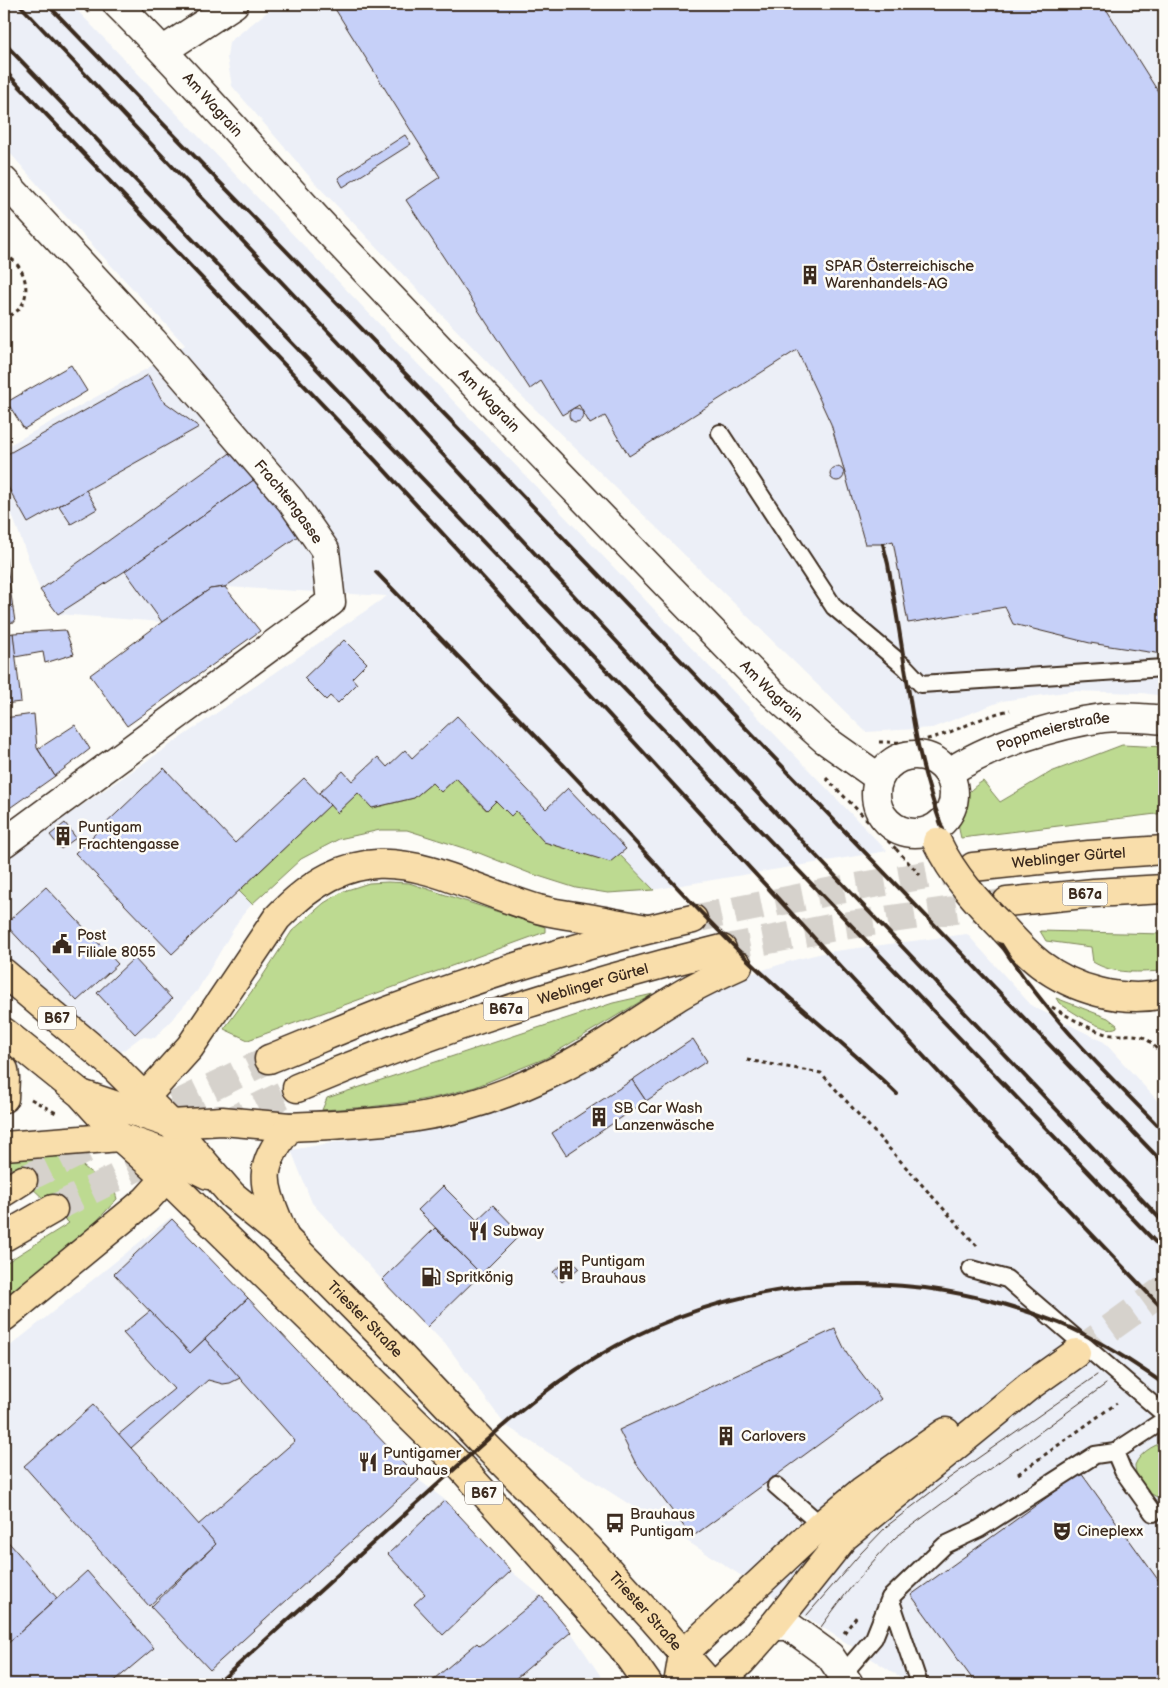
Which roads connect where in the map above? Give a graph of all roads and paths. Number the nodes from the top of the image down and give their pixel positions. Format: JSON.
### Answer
{"nodes":[{"id":1,"x":117,"y":4,"type":"edge"},
{"id":2,"x":234,"y":4,"type":"edge"},
{"id":3,"x":164,"y":50,"type":"junction"},
{"id":4,"x":4,"y":181,"type":"edge"},
{"id":5,"x":4,"y":255,"type":"edge"},
{"id":6,"x":4,"y":319,"type":"edge"},
{"id":7,"x":720,"y":433,"type":"dead end"},
{"id":8,"x":1164,"y":668,"type":"edge"},
{"id":9,"x":1016,"y":709,"type":"dead end"},
{"id":10,"x":1164,"y":720,"type":"edge"},
{"id":11,"x":876,"y":742,"type":"dead end"},
{"id":12,"x":948,"y":773,"type":"junction"},
{"id":13,"x":879,"y":778,"type":"junction"},
{"id":14,"x":934,"y":836,"type":"junction"},
{"id":15,"x":4,"y":843,"type":"edge"},
{"id":16,"x":1164,"y":850,"type":"edge"},
{"id":17,"x":973,"y":867,"type":"tunnel mouth"},
{"id":18,"x":1164,"y":889,"type":"edge"},
{"id":19,"x":1007,"y":902,"type":"tunnel mouth"},
{"id":20,"x":693,"y":919,"type":"tunnel mouth"},
{"id":21,"x":646,"y":929,"type":"junction"},
{"id":22,"x":4,"y":973,"type":"edge"},
{"id":23,"x":1164,"y":994,"type":"edge"},
{"id":24,"x":4,"y":1032,"type":"edge"},
{"id":25,"x":269,"y":1059,"type":"tunnel mouth"},
{"id":26,"x":747,"y":1060,"type":"dead end"},
{"id":27,"x":4,"y":1070,"type":"edge"},
{"id":28,"x":297,"y":1088,"type":"tunnel mouth"},
{"id":29,"x":16,"y":1097,"type":"edge"},
{"id":30,"x":71,"y":1102,"type":"junction"},
{"id":31,"x":156,"y":1113,"type":"junction"},
{"id":32,"x":290,"y":1126,"type":"junction"},
{"id":33,"x":120,"y":1137,"type":"junction"},
{"id":34,"x":4,"y":1146,"type":"edge"},
{"id":35,"x":160,"y":1152,"type":"junction"},
{"id":36,"x":166,"y":1178,"type":"junction"},
{"id":37,"x":218,"y":1180,"type":"junction"},
{"id":38,"x":52,"y":1209,"type":"tunnel mouth"},
{"id":39,"x":4,"y":1237,"type":"edge"},
{"id":40,"x":286,"y":1239,"type":"junction"},
{"id":41,"x":971,"y":1269,"type":"dead end"},
{"id":42,"x":1007,"y":1279,"type":"junction"},
{"id":43,"x":4,"y":1317,"type":"edge"},
{"id":44,"x":1076,"y":1353,"type":"tunnel mouth"},
{"id":45,"x":1028,"y":1387,"type":"junction"},
{"id":46,"x":1164,"y":1414,"type":"edge"},
{"id":47,"x":1164,"y":1420,"type":"edge"},
{"id":48,"x":1115,"y":1452,"type":"junction"},
{"id":49,"x":776,"y":1486,"type":"dead end"},
{"id":50,"x":1153,"y":1513,"type":"dead end"},
{"id":51,"x":821,"y":1525,"type":"junction"},
{"id":52,"x":890,"y":1598,"type":"junction"},
{"id":53,"x":773,"y":1626,"type":"junction"},
{"id":54,"x":683,"y":1654,"type":"junction"},
{"id":55,"x":846,"y":1679,"type":"edge"},
{"id":56,"x":648,"y":1684,"type":"edge"},
{"id":57,"x":678,"y":1684,"type":"edge"},
{"id":58,"x":710,"y":1684,"type":"edge"},
{"id":59,"x":718,"y":1684,"type":"edge"},
{"id":60,"x":919,"y":1684,"type":"edge"}],
"edges":[{"from":1,"to":3,"type":"street","name":"Am Wagrain"},
{"from":2,"to":3,"type":"street"},
{"from":3,"to":13,"type":"street","name":"Am Wagrain"},
{"from":4,"to":15,"type":"street","name":"Frachtengasse"},
{"from":5,"to":6,"type":"path"},
{"from":7,"to":8,"type":"lane"},
{"from":9,"to":11,"type":"path"},
{"from":10,"to":12,"type":"street","name":"Poppmeierstraße"},
{"from":12,"to":13,"type":"street"},
{"from":12,"to":14,"type":"street"},
{"from":13,"to":14,"type":"street"},
{"from":14,"to":23,"type":"main road","bridge":true},
{"from":16,"to":17,"type":"main road","name":"Weblinger Gürtel"},
{"from":18,"to":19,"type":"main road","number":"B67a"},
{"from":20,"to":21,"type":"main road","number":"B67a"},
{"from":21,"to":25,"type":"main road","number":"B67a"},
{"from":21,"to":31,"type":"main road"},
{"from":22,"to":31,"type":"main road","name":"Triester Straße","number":"B67"},
{"from":24,"to":30,"type":"main road","number":"B67"},
{"from":26,"to":42,"type":"path"},
{"from":27,"to":29,"type":"main road"},
{"from":28,"to":32,"type":"main road","name":"Weblinger Gürtel","number":"B67a"},
{"from":29,"to":30,"type":"path"},
{"from":30,"to":31,"type":"main road"},
{"from":30,"to":33,"type":"main road","number":"B67"},
{"from":31,"to":32,"type":"main road"},
{"from":31,"to":35,"type":"main road"},
{"from":31,"to":37,"type":"main road","name":"Triester Straße","number":"B67"},
{"from":32,"to":40,"type":"main road"},
{"from":33,"to":34,"type":"main road"},
{"from":33,"to":35,"type":"main road"},
{"from":33,"to":36,"type":"main road","number":"B67"},
{"from":35,"to":36,"type":"main road"},
{"from":35,"to":37,"type":"main road"},
{"from":36,"to":43,"type":"main road"},
{"from":36,"to":56,"type":"main road","number":"B67"},
{"from":37,"to":40,"type":"main road","name":"Triester Straße","number":"B67"},
{"from":38,"to":39,"type":"main road"},
{"from":40,"to":54,"type":"main road","name":"Triester Straße","number":"B67"},
{"from":41,"to":42,"type":"lane"},
{"from":42,"to":46,"type":"lane"},
{"from":44,"to":45,"type":"main road"},
{"from":45,"to":51,"type":"main road"},
{"from":45,"to":53,"type":"main road"},
{"from":47,"to":48,"type":"lane"},
{"from":48,"to":50,"type":"lane"},
{"from":48,"to":52,"type":"lane"},
{"from":49,"to":51,"type":"lane"},
{"from":51,"to":54,"type":"main road"},
{"from":52,"to":55,"type":"lane"},
{"from":52,"to":60,"type":"lane"},
{"from":53,"to":55,"type":"street"},
{"from":53,"to":59,"type":"main road"},
{"from":54,"to":57,"type":"main road"},
{"from":54,"to":58,"type":"main road","name":"Triester Straße","number":"B67"}]}
